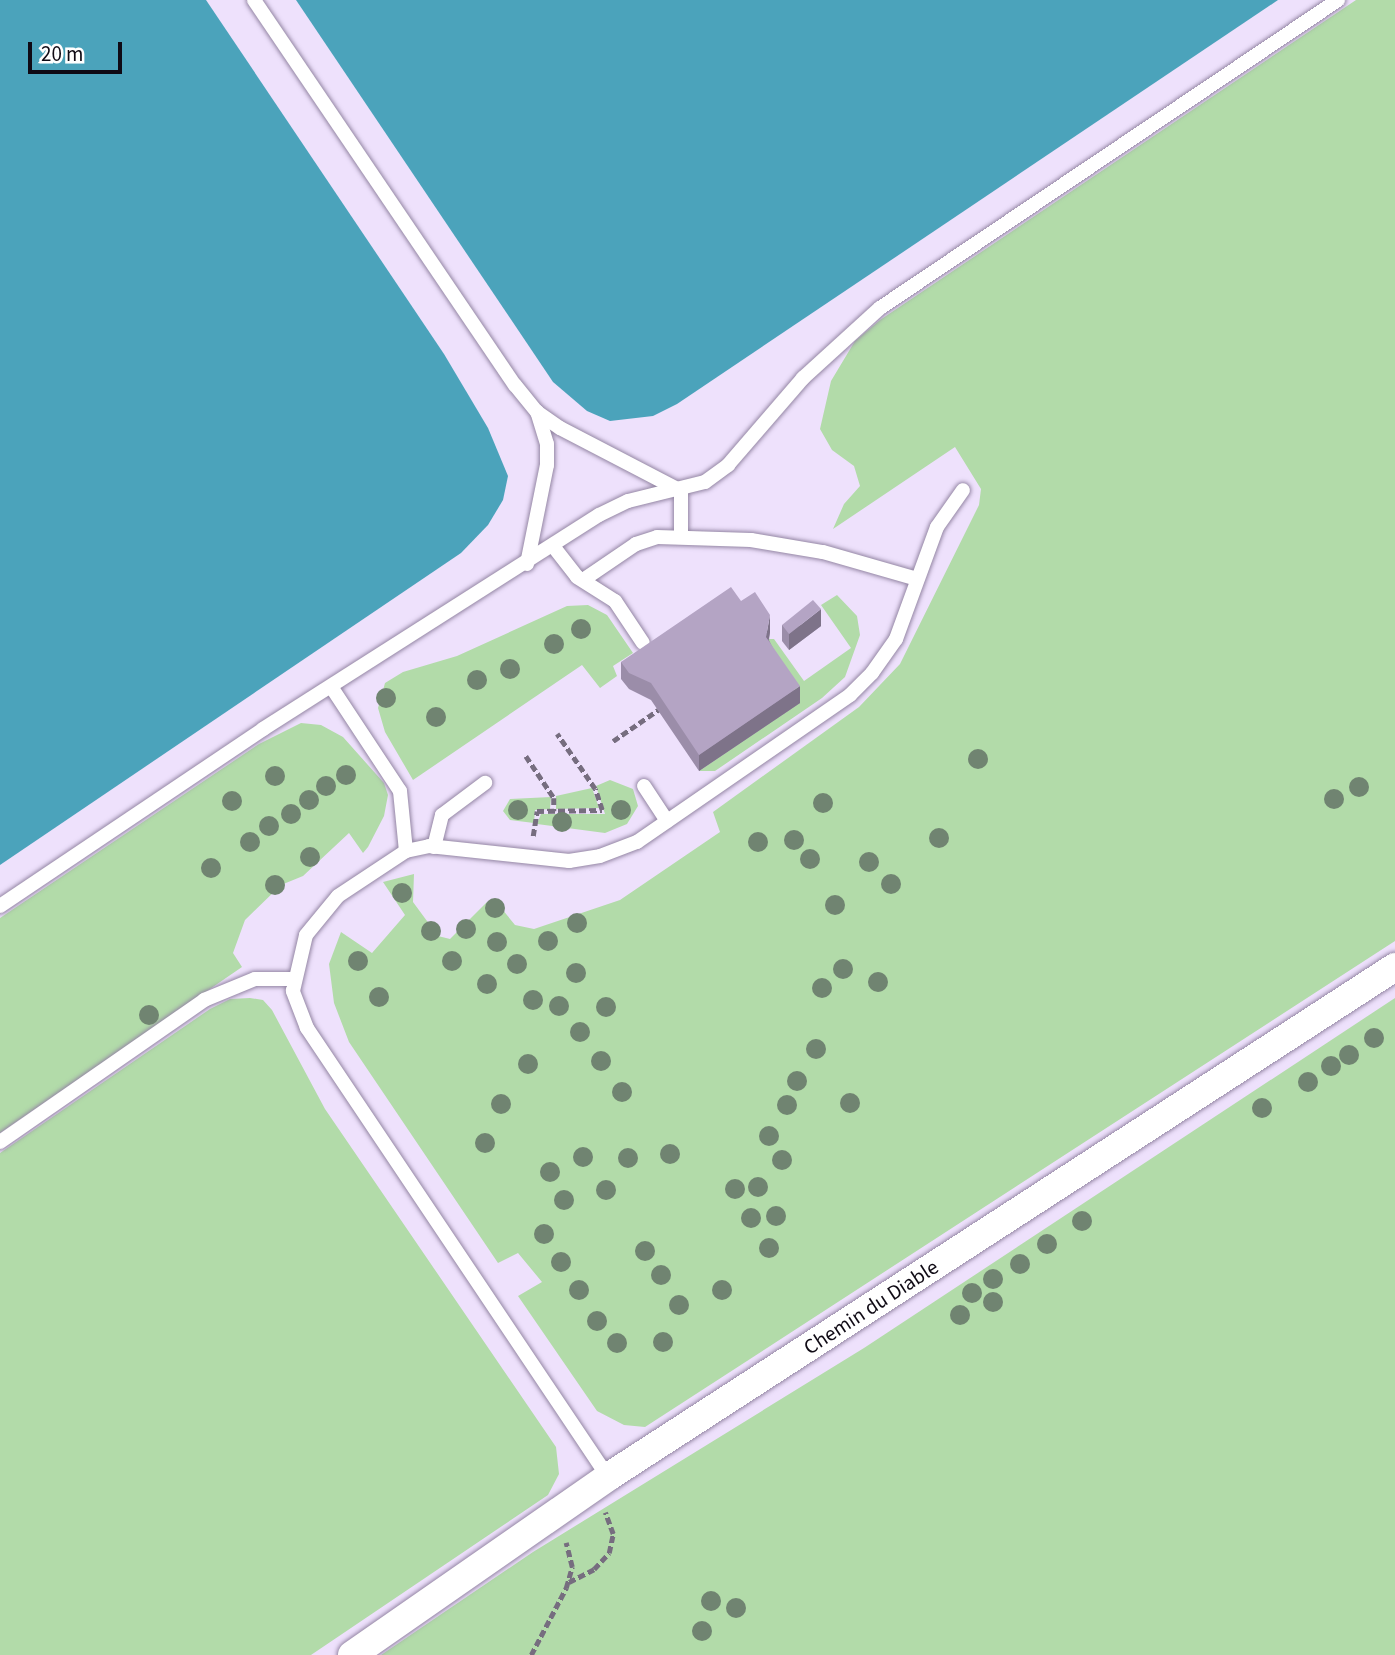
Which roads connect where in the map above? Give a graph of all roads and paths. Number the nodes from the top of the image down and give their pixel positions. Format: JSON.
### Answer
{"nodes":[{"id":1,"x":254,"y":0,"type":"edge"},
{"id":2,"x":1338,"y":0,"type":"edge"},
{"id":3,"x":537,"y":412,"type":"junction"},
{"id":4,"x":963,"y":490,"type":"dead end"},
{"id":5,"x":681,"y":491,"type":"junction"},
{"id":6,"x":681,"y":537,"type":"junction"},
{"id":7,"x":553,"y":546,"type":"junction"},
{"id":8,"x":527,"y":564,"type":"junction"},
{"id":9,"x":917,"y":579,"type":"junction"},
{"id":10,"x":583,"y":580,"type":"junction"},
{"id":11,"x":643,"y":643,"type":"edge"},
{"id":12,"x":332,"y":688,"type":"junction"},
{"id":13,"x":658,"y":710,"type":"edge"},
{"id":14,"x":557,"y":734,"type":"dead end"},
{"id":15,"x":613,"y":741,"type":"dead end"},
{"id":16,"x":526,"y":755,"type":"dead end"},
{"id":17,"x":485,"y":783,"type":"dead end"},
{"id":18,"x":644,"y":786,"type":"dead end"},
{"id":19,"x":554,"y":811,"type":"junction"},
{"id":20,"x":667,"y":821,"type":"junction"},
{"id":21,"x":536,"y":824,"type":"dead end"},
{"id":22,"x":434,"y":847,"type":"junction"},
{"id":23,"x":406,"y":851,"type":"junction"},
{"id":24,"x":0,"y":906,"type":"edge"},
{"id":25,"x":1395,"y":967,"type":"edge"},
{"id":26,"x":295,"y":979,"type":"junction"},
{"id":27,"x":0,"y":1142,"type":"edge"},
{"id":28,"x":601,"y":1483,"type":"junction"},
{"id":29,"x":548,"y":1520,"type":"junction"},
{"id":30,"x":568,"y":1583,"type":"junction"},
{"id":31,"x":352,"y":1655,"type":"edge"},
{"id":32,"x":531,"y":1655,"type":"edge"}],
"edges":[{"from":1,"to":3,"type":"lane"},
{"from":2,"to":5,"type":"lane"},
{"from":3,"to":5,"type":"lane"},
{"from":3,"to":8,"type":"lane"},
{"from":4,"to":9,"type":"lane"},
{"from":5,"to":6,"type":"lane"},
{"from":5,"to":7,"type":"lane"},
{"from":6,"to":9,"type":"lane"},
{"from":6,"to":10,"type":"lane"},
{"from":7,"to":8,"type":"lane"},
{"from":7,"to":10,"type":"lane"},
{"from":8,"to":12,"type":"lane"},
{"from":9,"to":20,"type":"lane"},
{"from":10,"to":11,"type":"lane"},
{"from":12,"to":23,"type":"lane"},
{"from":12,"to":24,"type":"lane"},
{"from":13,"to":15,"type":"path"},
{"from":14,"to":19,"type":"path"},
{"from":16,"to":19,"type":"path"},
{"from":17,"to":22,"type":"lane"},
{"from":18,"to":20,"type":"lane"},
{"from":19,"to":21,"type":"path"},
{"from":20,"to":22,"type":"lane"},
{"from":22,"to":23,"type":"lane"},
{"from":23,"to":26,"type":"lane"},
{"from":25,"to":28,"type":"street","name":"Chemin du Diable"},
{"from":26,"to":27,"type":"lane"},
{"from":26,"to":28,"type":"lane"},
{"from":28,"to":29,"type":"street","name":"Chemin du Diable"},
{"from":28,"to":30,"type":"path"},
{"from":29,"to":30,"type":"path"},
{"from":29,"to":31,"type":"street","name":"Chemin du Diable"},
{"from":30,"to":32,"type":"path"}]}
